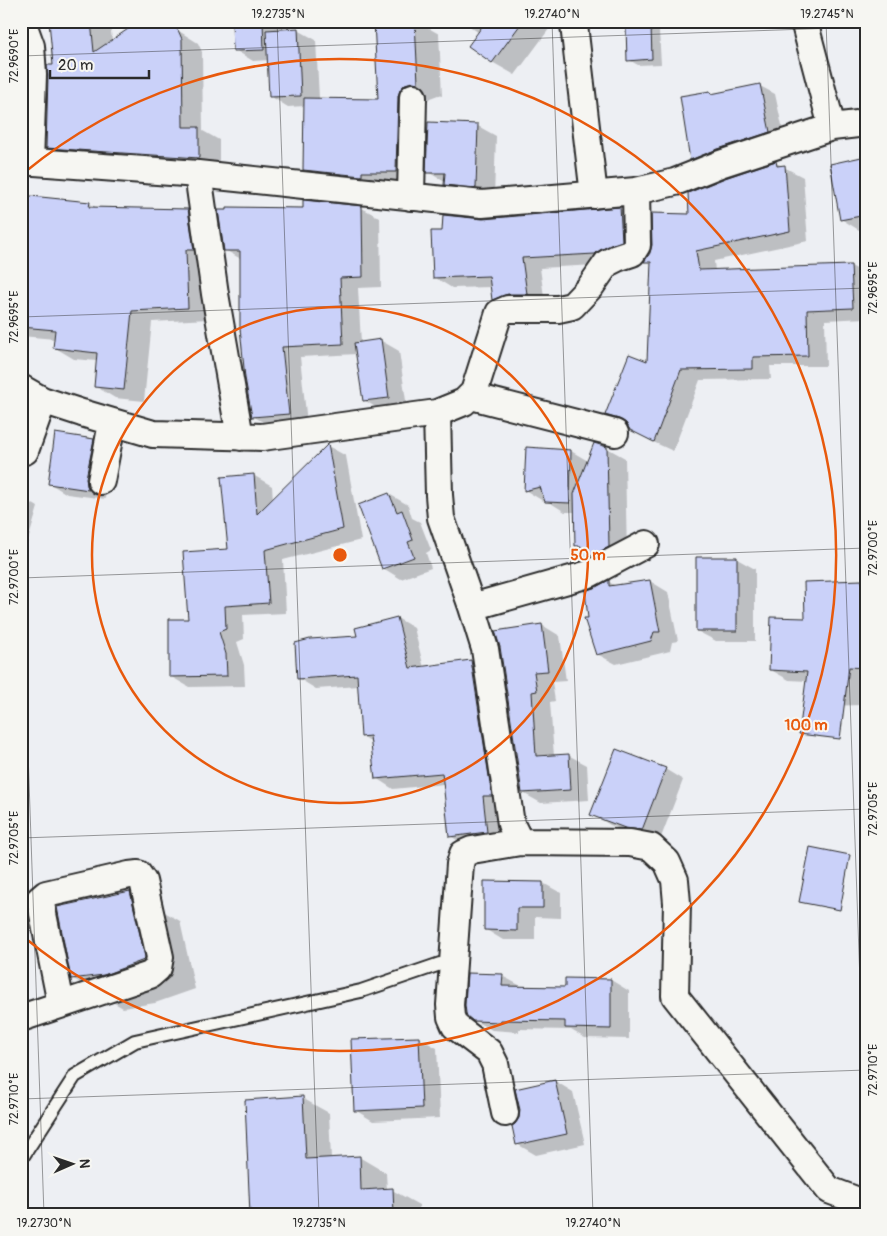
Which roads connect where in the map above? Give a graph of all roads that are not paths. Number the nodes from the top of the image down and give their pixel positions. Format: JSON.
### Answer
{"nodes":[{"id":1,"x":22,"y":21,"type":"edge"},
{"id":2,"x":804,"y":21,"type":"edge"},
{"id":3,"x":574,"y":24,"type":"dead end"},
{"id":4,"x":413,"y":97,"type":"dead end"},
{"id":5,"x":866,"y":123,"type":"edge"},
{"id":6,"x":832,"y":127,"type":"junction"},
{"id":7,"x":26,"y":161,"type":"edge"},
{"id":8,"x":198,"y":174,"type":"junction"},
{"id":9,"x":636,"y":191,"type":"junction"},
{"id":10,"x":594,"y":195,"type":"junction"},
{"id":11,"x":411,"y":196,"type":"junction"},
{"id":12,"x":32,"y":394,"type":"edge"},
{"id":13,"x":471,"y":396,"type":"junction"},
{"id":14,"x":437,"y":413,"type":"junction"},
{"id":15,"x":112,"y":423,"type":"junction"},
{"id":16,"x":615,"y":433,"type":"dead end"},
{"id":17,"x":240,"y":437,"type":"junction"},
{"id":18,"x":25,"y":451,"type":"dead end"},
{"id":19,"x":101,"y":481,"type":"dead end"},
{"id":20,"x":646,"y":544,"type":"dead end"},
{"id":21,"x":472,"y":607,"type":"junction"},
{"id":22,"x":520,"y":842,"type":"junction"},
{"id":23,"x":440,"y":964,"type":"dead end"},
{"id":24,"x":61,"y":1004,"type":"junction"},
{"id":25,"x":21,"y":1018,"type":"edge"},
{"id":26,"x":505,"y":1113,"type":"dead end"},
{"id":27,"x":21,"y":1159,"type":"edge"},
{"id":28,"x":866,"y":1204,"type":"edge"}],
"edges":[{"from":1,"to":7,"type":"street"},
{"from":2,"to":6,"type":"street"},
{"from":3,"to":10,"type":"street"},
{"from":4,"to":11,"type":"street"},
{"from":5,"to":6,"type":"street"},
{"from":6,"to":9,"type":"street"},
{"from":7,"to":8,"type":"street"},
{"from":8,"to":11,"type":"street"},
{"from":8,"to":17,"type":"street"},
{"from":9,"to":10,"type":"street"},
{"from":9,"to":13,"type":"street"},
{"from":10,"to":11,"type":"street"},
{"from":12,"to":15,"type":"street"},
{"from":12,"to":18,"type":"street"},
{"from":13,"to":14,"type":"street"},
{"from":13,"to":16,"type":"street"},
{"from":14,"to":17,"type":"street"},
{"from":14,"to":21,"type":"street"},
{"from":15,"to":17,"type":"street"},
{"from":15,"to":19,"type":"street"},
{"from":20,"to":21,"type":"street"},
{"from":21,"to":22,"type":"street"},
{"from":22,"to":26,"type":"street"},
{"from":22,"to":28,"type":"street"},
{"from":23,"to":27,"type":"lane"},
{"from":24,"to":24,"type":"street"},
{"from":24,"to":25,"type":"street"}]}
